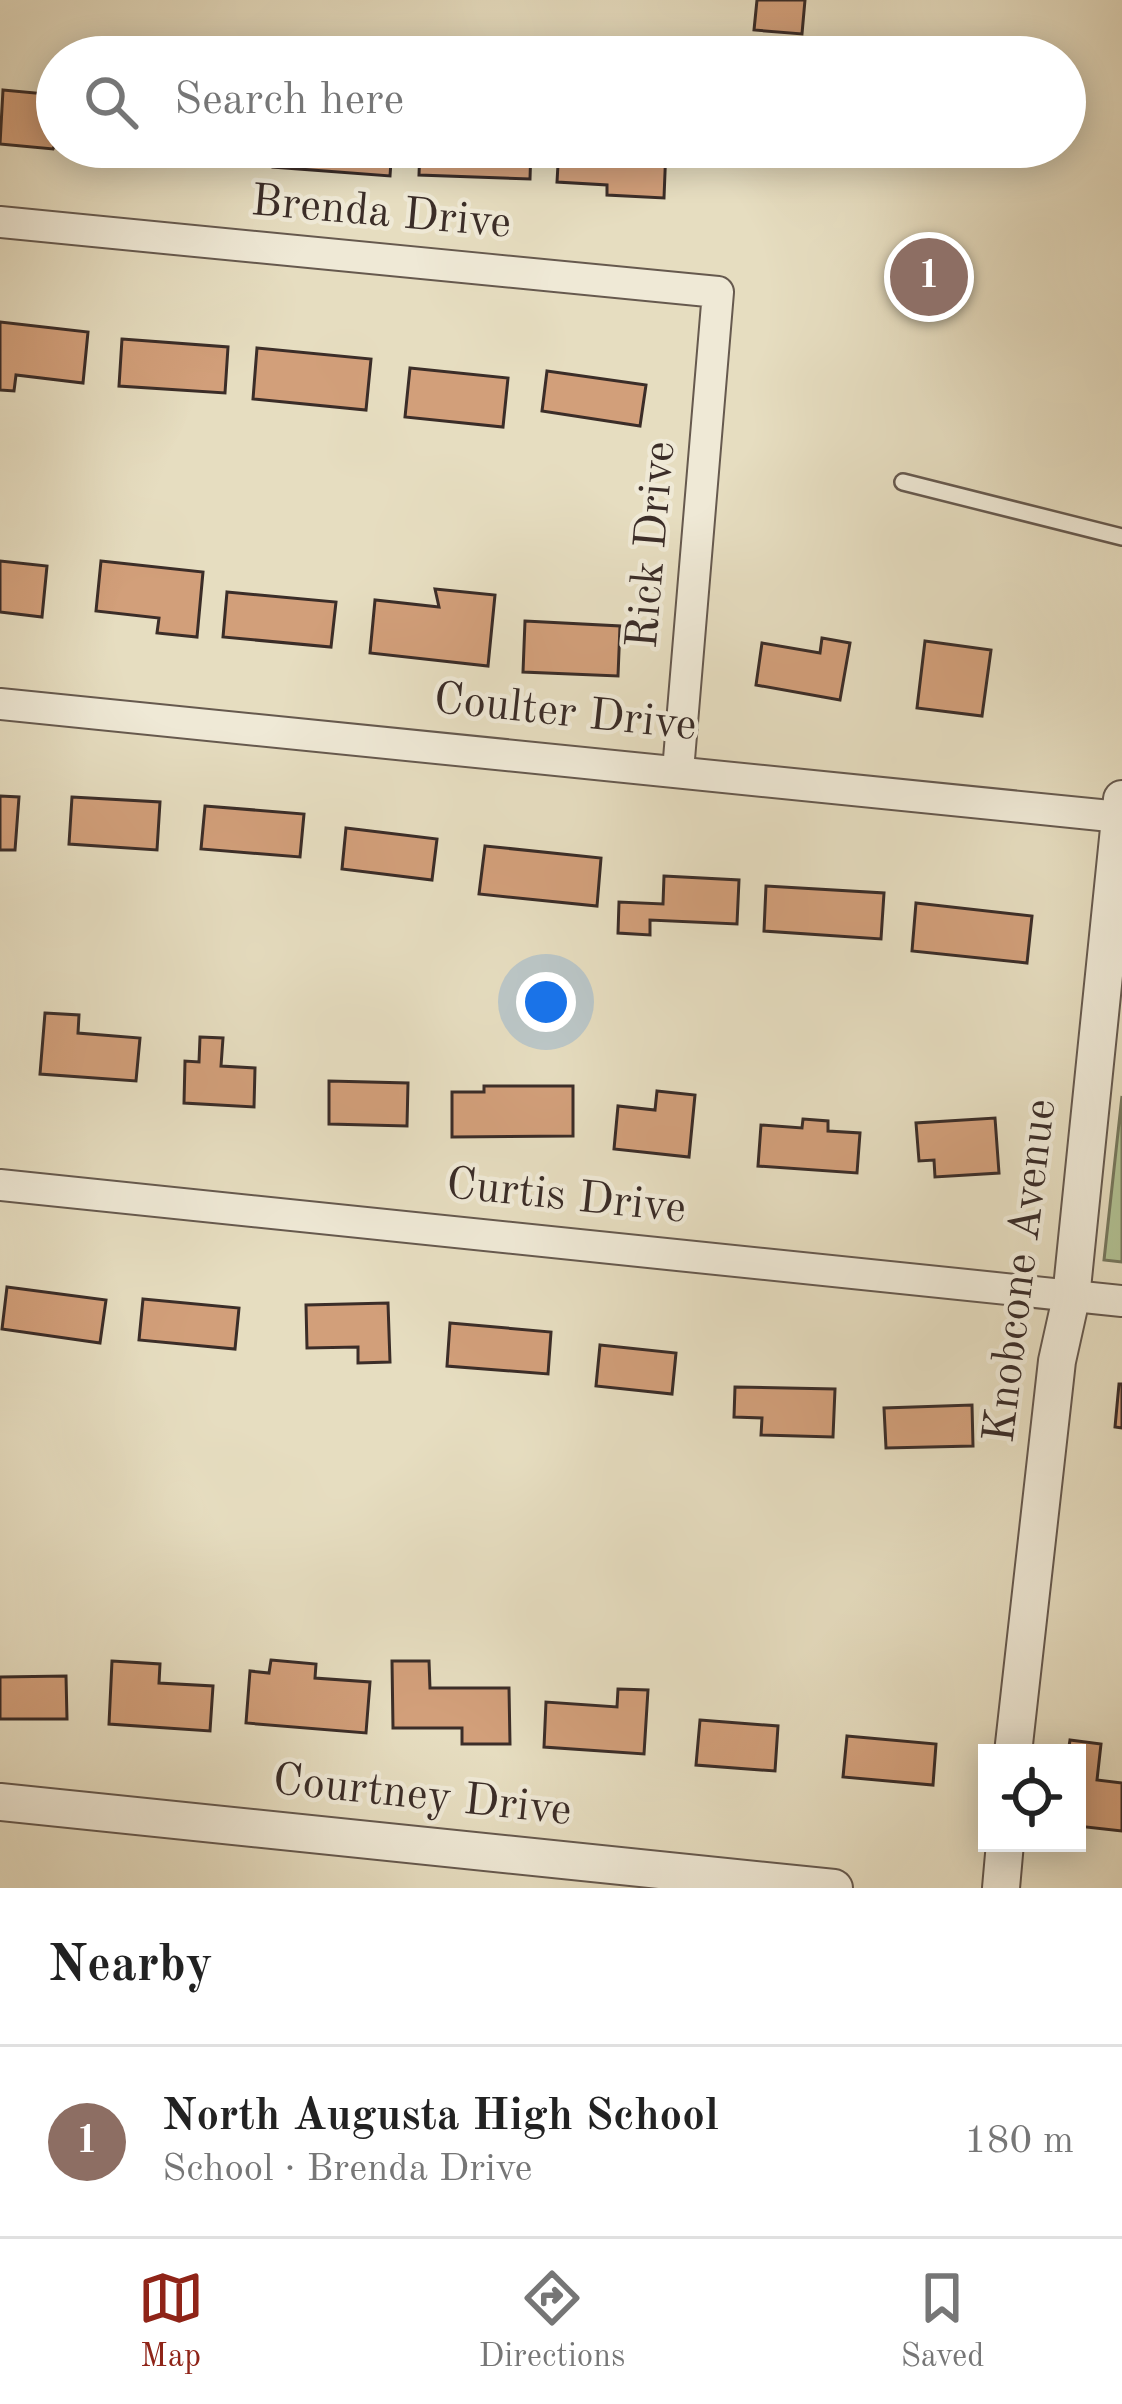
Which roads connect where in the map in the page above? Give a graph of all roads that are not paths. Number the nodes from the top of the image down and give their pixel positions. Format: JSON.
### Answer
{"nodes":[{"id":1,"x":0,"y":222,"type":"edge"},
{"id":2,"x":717,"y":327,"type":"joint"},
{"id":3,"x":903,"y":482,"type":"dead end"},
{"id":4,"x":1122,"y":537,"type":"edge"},
{"id":5,"x":0,"y":704,"type":"edge"},
{"id":6,"x":678,"y":771,"type":"junction"},
{"id":7,"x":1121,"y":808,"type":"edge"},
{"id":8,"x":0,"y":1185,"type":"edge"},
{"id":9,"x":1071,"y":1298,"type":"junction"},
{"id":10,"x":1122,"y":1301,"type":"edge"},
{"id":11,"x":1014,"y":1744,"type":"edge"},
{"id":12,"x":0,"y":1802,"type":"edge"},
{"id":13,"x":1004,"y":1852,"type":"edge"},
{"id":14,"x":834,"y":1888,"type":"edge"},
{"id":15,"x":1000,"y":1888,"type":"edge"}],
"edges":[{"from":1,"to":2,"type":"street","name":"Brenda Drive"},
{"from":2,"to":6,"type":"street","name":"Rick Drive"},
{"from":3,"to":4,"type":"lane"},
{"from":5,"to":6,"type":"street","name":"Coulter Drive"},
{"from":6,"to":7,"type":"street","name":"Coulter Drive"},
{"from":7,"to":9,"type":"street","name":"Knobcone Avenue"},
{"from":8,"to":9,"type":"street","name":"Curtis Drive"},
{"from":9,"to":10,"type":"street","name":"Curtis Drive"},
{"from":9,"to":11,"type":"street","name":"Knobcone Avenue"},
{"from":12,"to":14,"type":"street","name":"Courtney Drive"},
{"from":13,"to":15,"type":"street"}]}
